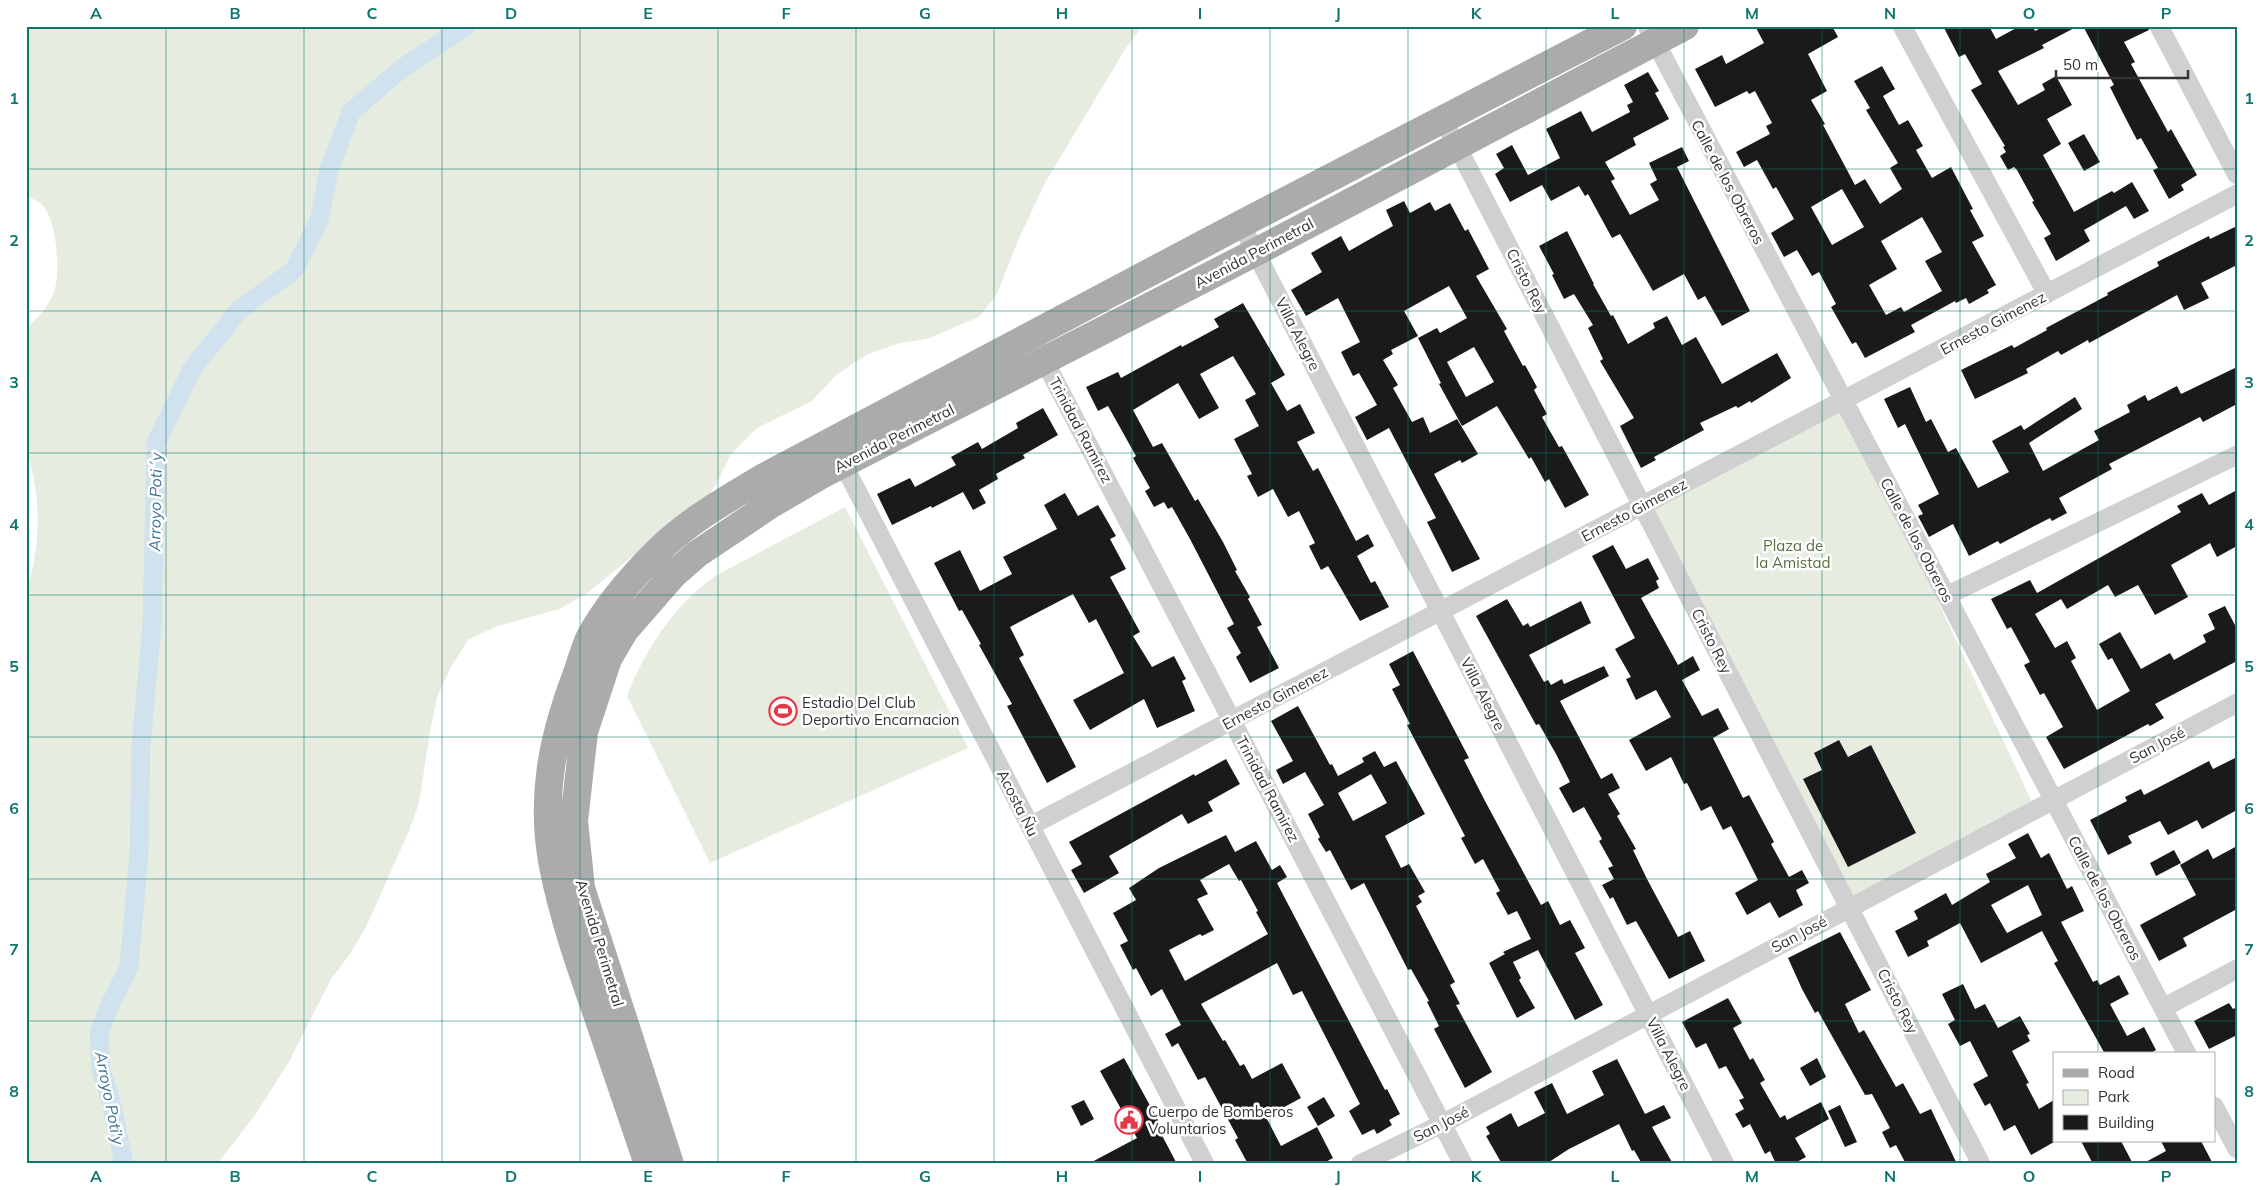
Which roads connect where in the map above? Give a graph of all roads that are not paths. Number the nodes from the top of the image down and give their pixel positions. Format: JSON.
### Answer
{"nodes":[{"id":1,"x":1623,"y":26,"type":"edge"},
{"id":2,"x":1685,"y":26,"type":"edge"},
{"id":3,"x":1902,"y":26,"type":"edge"},
{"id":4,"x":2159,"y":26,"type":"edge"},
{"id":5,"x":1651,"y":34,"type":"edge"},
{"id":6,"x":1443,"y":119,"type":"junction"},
{"id":7,"x":1458,"y":146,"type":"junction"},
{"id":8,"x":2237,"y":175,"type":"edge"},
{"id":9,"x":2237,"y":194,"type":"edge"},
{"id":10,"x":1242,"y":224,"type":"junction"},
{"id":11,"x":1256,"y":252,"type":"junction"},
{"id":12,"x":2047,"y":294,"type":"junction"},
{"id":13,"x":1031,"y":335,"type":"junction"},
{"id":14,"x":1045,"y":361,"type":"junction"},
{"id":15,"x":1844,"y":402,"type":"junction"},
{"id":16,"x":837,"y":453,"type":"junction"},
{"id":17,"x":2237,"y":455,"type":"edge"},
{"id":18,"x":1642,"y":506,"type":"junction"},
{"id":19,"x":1946,"y":596,"type":"junction"},
{"id":20,"x":1441,"y":612,"type":"junction"},
{"id":21,"x":2237,"y":703,"type":"edge"},
{"id":22,"x":1232,"y":720,"type":"junction"},
{"id":23,"x":2053,"y":800,"type":"junction"},
{"id":24,"x":1030,"y":826,"type":"junction"},
{"id":25,"x":1849,"y":908,"type":"junction"},
{"id":26,"x":2237,"y":968,"type":"edge"},
{"id":27,"x":2163,"y":1008,"type":"junction"},
{"id":28,"x":1648,"y":1015,"type":"junction"},
{"id":29,"x":2186,"y":1052,"type":"edge"},
{"id":30,"x":2216,"y":1110,"type":"edge"},
{"id":31,"x":1442,"y":1124,"type":"junction"},
{"id":32,"x":2237,"y":1149,"type":"edge"},
{"id":33,"x":648,"y":1164,"type":"edge"},
{"id":34,"x":670,"y":1164,"type":"edge"},
{"id":35,"x":1205,"y":1164,"type":"edge"},
{"id":36,"x":1360,"y":1164,"type":"edge"},
{"id":37,"x":1463,"y":1164,"type":"edge"},
{"id":38,"x":1725,"y":1164,"type":"edge"},
{"id":39,"x":1981,"y":1164,"type":"edge"}],
"edges":[{"from":1,"to":6,"type":"main road","name":"Avenida Perimetral"},
{"from":2,"to":5,"type":"main road","name":"Avenida Perimetral"},
{"from":3,"to":12,"type":"street"},
{"from":4,"to":8,"type":"street"},
{"from":5,"to":7,"type":"main road","name":"Avenida Perimetral"},
{"from":5,"to":15,"type":"street","name":"Calle de los Obreros"},
{"from":6,"to":7,"type":"street","name":"Cristo Rey"},
{"from":6,"to":10,"type":"main road","name":"Avenida Perimetral"},
{"from":7,"to":11,"type":"main road","name":"Avenida Perimetral"},
{"from":7,"to":18,"type":"street","name":"Cristo Rey"},
{"from":9,"to":12,"type":"street","name":"Ernesto Gimenez"},
{"from":10,"to":11,"type":"street","name":"Villa Alegre"},
{"from":10,"to":13,"type":"main road","name":"Avenida Perimetral"},
{"from":11,"to":14,"type":"main road","name":"Avenida Perimetral"},
{"from":11,"to":20,"type":"street","name":"Villa Alegre"},
{"from":12,"to":15,"type":"street","name":"Ernesto Gimenez"},
{"from":13,"to":14,"type":"street","name":"Trinidad Ramirez"},
{"from":13,"to":16,"type":"main road","name":"Avenida Perimetral"},
{"from":14,"to":16,"type":"main road","name":"Avenida Perimetral"},
{"from":14,"to":22,"type":"street","name":"Trinidad Ramirez"},
{"from":15,"to":18,"type":"street","name":"Ernesto Gimenez"},
{"from":15,"to":19,"type":"street","name":"Calle de los Obreros"},
{"from":16,"to":24,"type":"street","name":"Acosta Ñu"},
{"from":16,"to":33,"type":"main road","name":"Avenida Perimetral"},
{"from":16,"to":34,"type":"main road","name":"Avenida Perimetral"},
{"from":17,"to":19,"type":"street"},
{"from":18,"to":20,"type":"street","name":"Ernesto Gimenez"},
{"from":18,"to":25,"type":"street","name":"Cristo Rey"},
{"from":19,"to":23,"type":"street","name":"Calle de los Obreros"},
{"from":20,"to":22,"type":"street","name":"Ernesto Gimenez"},
{"from":20,"to":28,"type":"street","name":"Villa Alegre"},
{"from":21,"to":23,"type":"street","name":"San José"},
{"from":22,"to":24,"type":"street","name":"Ernesto Gimenez"},
{"from":22,"to":31,"type":"street","name":"Trinidad Ramirez"},
{"from":23,"to":25,"type":"street","name":"San José"},
{"from":23,"to":27,"type":"street","name":"Calle de los Obreros"},
{"from":24,"to":35,"type":"street","name":"Acosta Ñu"},
{"from":25,"to":28,"type":"street","name":"San José"},
{"from":25,"to":39,"type":"street","name":"Cristo Rey"},
{"from":26,"to":27,"type":"street"},
{"from":27,"to":29,"type":"street","name":"Calle de los Obreros"},
{"from":28,"to":31,"type":"street","name":"San José"},
{"from":28,"to":38,"type":"street","name":"Villa Alegre"},
{"from":30,"to":32,"type":"street"},
{"from":31,"to":36,"type":"street","name":"San José"},
{"from":31,"to":37,"type":"street","name":"Trinidad Ramirez"}]}
